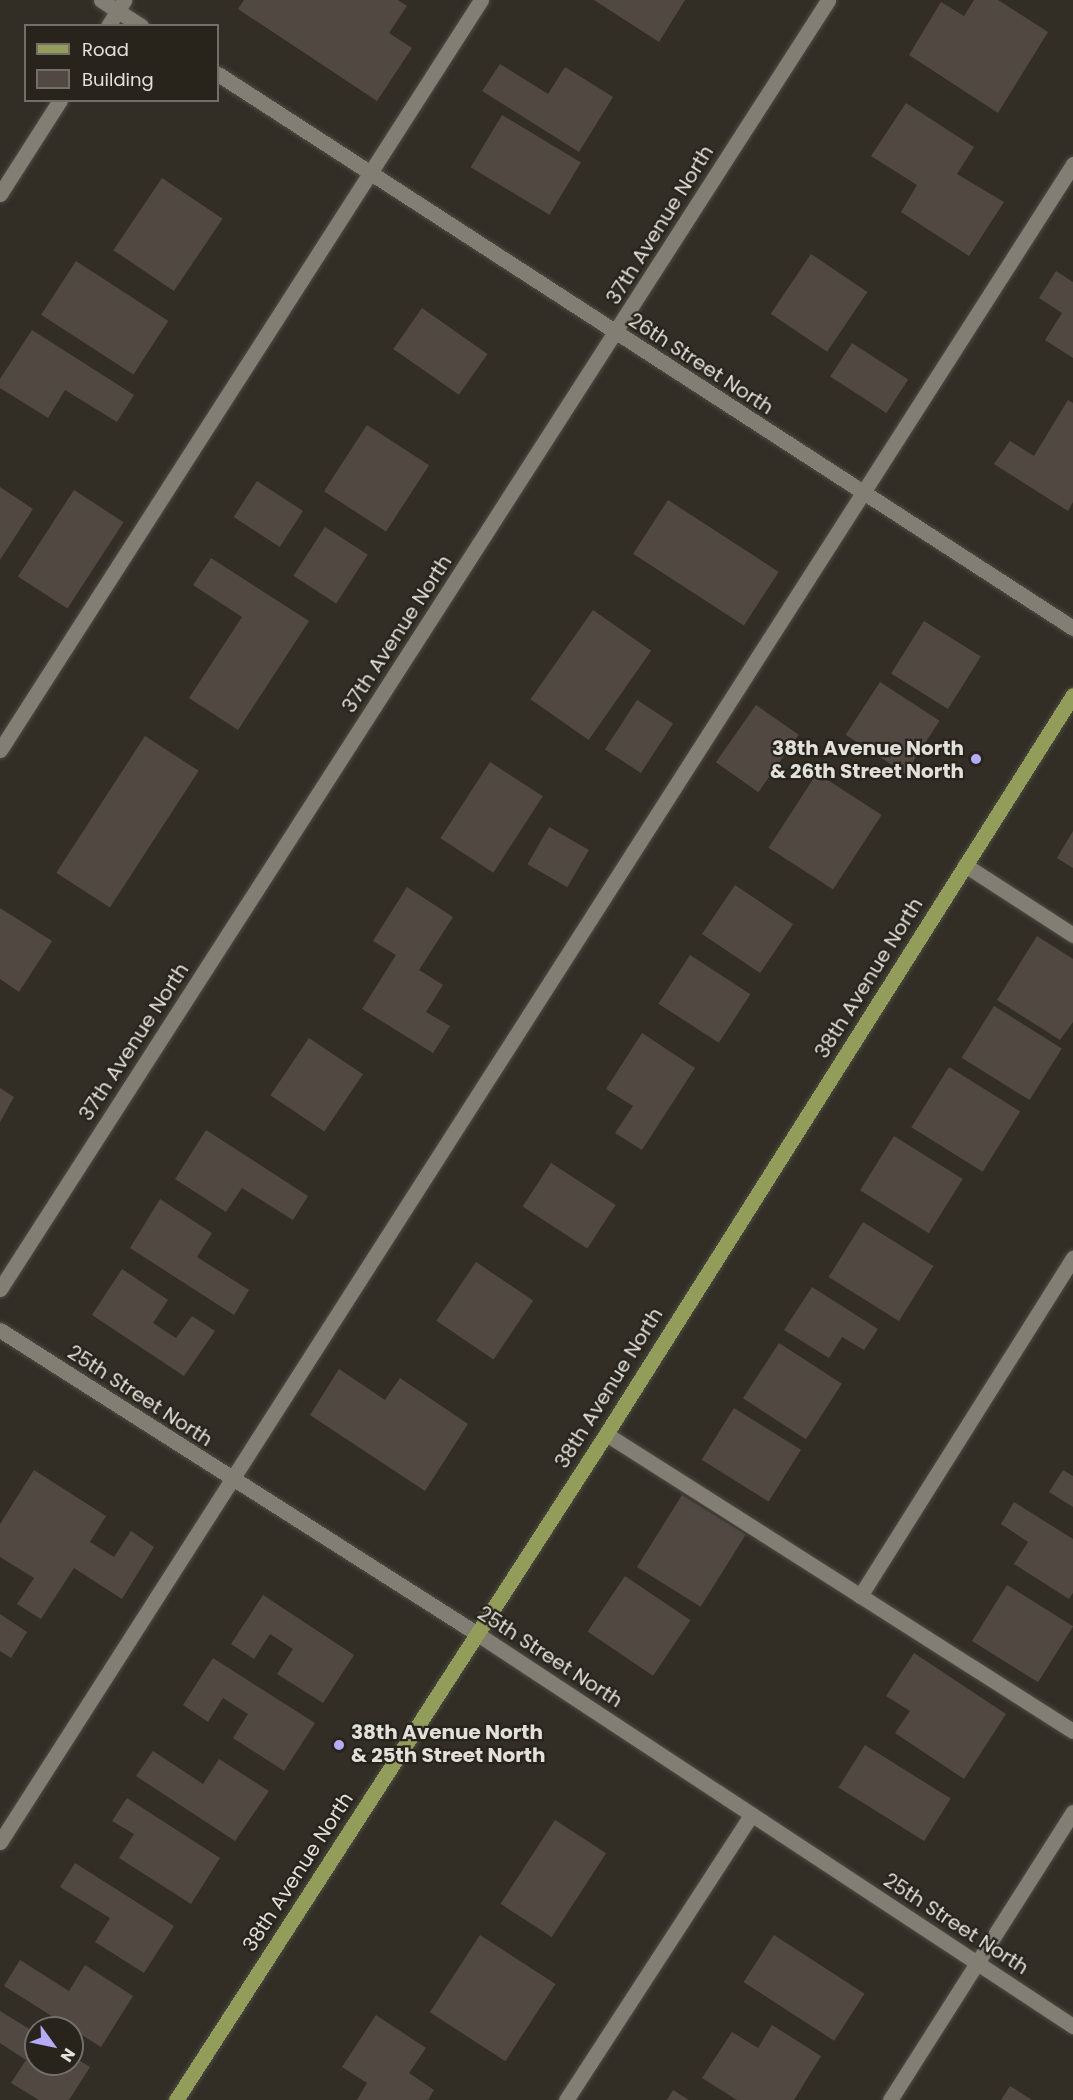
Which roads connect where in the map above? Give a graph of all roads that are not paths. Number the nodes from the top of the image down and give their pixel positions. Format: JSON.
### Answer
{"nodes":[{"id":1,"x":101,"y":0,"type":"edge"},
{"id":2,"x":481,"y":0,"type":"edge"},
{"id":3,"x":828,"y":0,"type":"edge"},
{"id":4,"x":121,"y":5,"type":"edge"},
{"id":5,"x":109,"y":24,"type":"edge"},
{"id":6,"x":139,"y":24,"type":"edge"},
{"id":7,"x":219,"y":75,"type":"edge"},
{"id":8,"x":59,"y":102,"type":"edge"},
{"id":9,"x":1073,"y":164,"type":"edge"},
{"id":10,"x":371,"y":171,"type":"junction"},
{"id":11,"x":0,"y":194,"type":"edge"},
{"id":12,"x":616,"y":334,"type":"junction"},
{"id":13,"x":862,"y":492,"type":"junction"},
{"id":14,"x":1073,"y":628,"type":"edge"},
{"id":15,"x":1073,"y":695,"type":"edge"},
{"id":16,"x":0,"y":750,"type":"edge"},
{"id":17,"x":965,"y":865,"type":"junction"},
{"id":18,"x":1073,"y":935,"type":"edge"},
{"id":19,"x":1073,"y":1258,"type":"edge"},
{"id":20,"x":0,"y":1289,"type":"edge"},
{"id":21,"x":0,"y":1330,"type":"edge"},
{"id":22,"x":606,"y":1434,"type":"junction"},
{"id":23,"x":231,"y":1480,"type":"junction"},
{"id":24,"x":860,"y":1596,"type":"junction"},
{"id":25,"x":476,"y":1634,"type":"junction"},
{"id":26,"x":1073,"y":1731,"type":"edge"},
{"id":27,"x":1073,"y":1812,"type":"edge"},
{"id":28,"x":751,"y":1815,"type":"junction"},
{"id":29,"x":0,"y":1842,"type":"edge"},
{"id":30,"x":977,"y":1963,"type":"junction"},
{"id":31,"x":1073,"y":2026,"type":"edge"},
{"id":32,"x":176,"y":2100,"type":"edge"},
{"id":33,"x":566,"y":2100,"type":"edge"},
{"id":34,"x":890,"y":2100,"type":"edge"}],
"edges":[{"from":1,"to":4,"type":"street"},
{"from":2,"to":10,"type":"street"},
{"from":3,"to":12,"type":"street","name":"37th Avenue North"},
{"from":4,"to":5,"type":"street"},
{"from":4,"to":6,"type":"street"},
{"from":7,"to":10,"type":"street","name":"26th Street North"},
{"from":8,"to":11,"type":"street"},
{"from":9,"to":13,"type":"street"},
{"from":10,"to":12,"type":"street","name":"26th Street North"},
{"from":10,"to":16,"type":"street"},
{"from":12,"to":13,"type":"street","name":"26th Street North"},
{"from":12,"to":20,"type":"street","name":"37th Avenue North"},
{"from":13,"to":14,"type":"street","name":"26th Street North"},
{"from":13,"to":23,"type":"street"},
{"from":15,"to":17,"type":"main road","name":"38th Avenue North"},
{"from":17,"to":18,"type":"street"},
{"from":17,"to":22,"type":"main road","name":"38th Avenue North"},
{"from":19,"to":24,"type":"street"},
{"from":21,"to":23,"type":"street","name":"25th Street North"},
{"from":22,"to":24,"type":"street"},
{"from":22,"to":25,"type":"main road","name":"38th Avenue North"},
{"from":23,"to":25,"type":"street","name":"25th Street North"},
{"from":23,"to":29,"type":"street"},
{"from":24,"to":26,"type":"street"},
{"from":25,"to":28,"type":"street","name":"25th Street North"},
{"from":25,"to":32,"type":"main road","name":"38th Avenue North"},
{"from":27,"to":30,"type":"street"},
{"from":28,"to":30,"type":"street","name":"25th Street North"},
{"from":28,"to":33,"type":"street"},
{"from":30,"to":31,"type":"street","name":"25th Street North"},
{"from":30,"to":34,"type":"street"}]}
